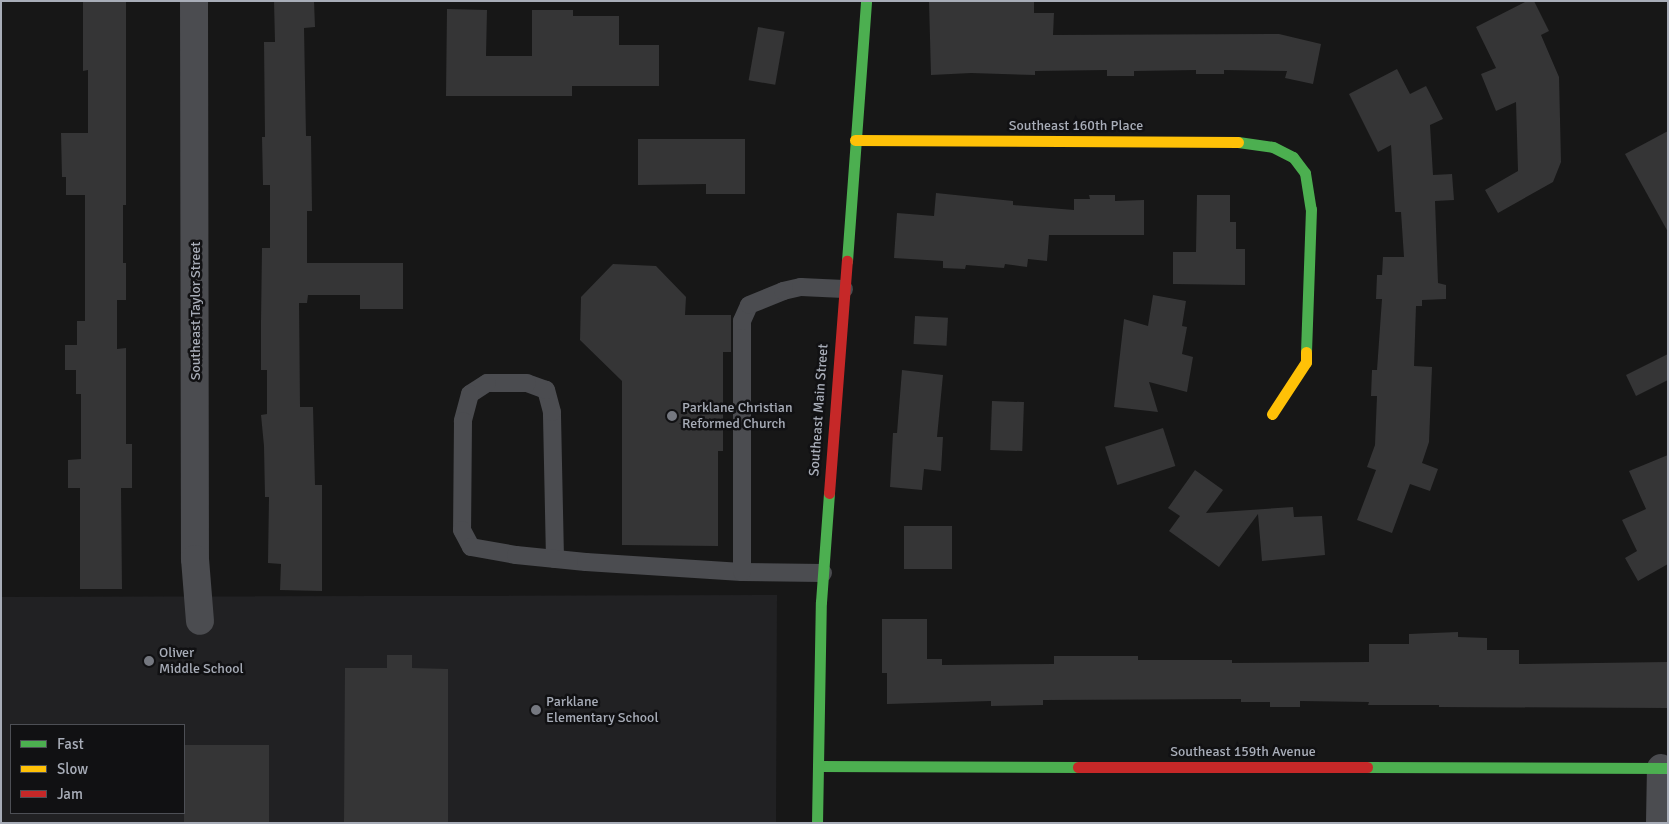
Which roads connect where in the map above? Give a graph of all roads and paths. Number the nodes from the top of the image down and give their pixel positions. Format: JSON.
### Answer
{"nodes":[{"id":1,"x":194,"y":1,"type":"edge"},
{"id":2,"x":866,"y":1,"type":"edge"},
{"id":3,"x":855,"y":140,"type":"junction"},
{"id":4,"x":844,"y":288,"type":"junction"},
{"id":5,"x":1272,"y":414,"type":"dead end"},
{"id":6,"x":555,"y":559,"type":"junction"},
{"id":7,"x":742,"y":572,"type":"junction"},
{"id":8,"x":823,"y":573,"type":"junction"},
{"id":9,"x":200,"y":621,"type":"dead end"},
{"id":10,"x":818,"y":766,"type":"junction"},
{"id":11,"x":1664,"y":768,"type":"edge"},
{"id":12,"x":817,"y":823,"type":"edge"},
{"id":13,"x":1660,"y":823,"type":"edge"}],
"edges":[{"from":1,"to":9,"type":"street","name":"Southeast Taylor Street"},
{"from":2,"to":3,"type":"street","name":"Southeast Main Street"},
{"from":3,"to":4,"type":"street","name":"Southeast Main Street"},
{"from":3,"to":5,"type":"street","name":"Southeast 160th Place"},
{"from":4,"to":7,"type":"lane"},
{"from":4,"to":8,"type":"street","name":"Southeast Main Street"},
{"from":6,"to":6,"type":"lane"},
{"from":6,"to":7,"type":"lane"},
{"from":7,"to":8,"type":"lane"},
{"from":8,"to":10,"type":"street","name":"Southeast Main Street"},
{"from":10,"to":11,"type":"street","name":"Southeast 159th Avenue"},
{"from":10,"to":12,"type":"street","name":"Southeast Main Street"},
{"from":11,"to":13,"type":"street"}]}
